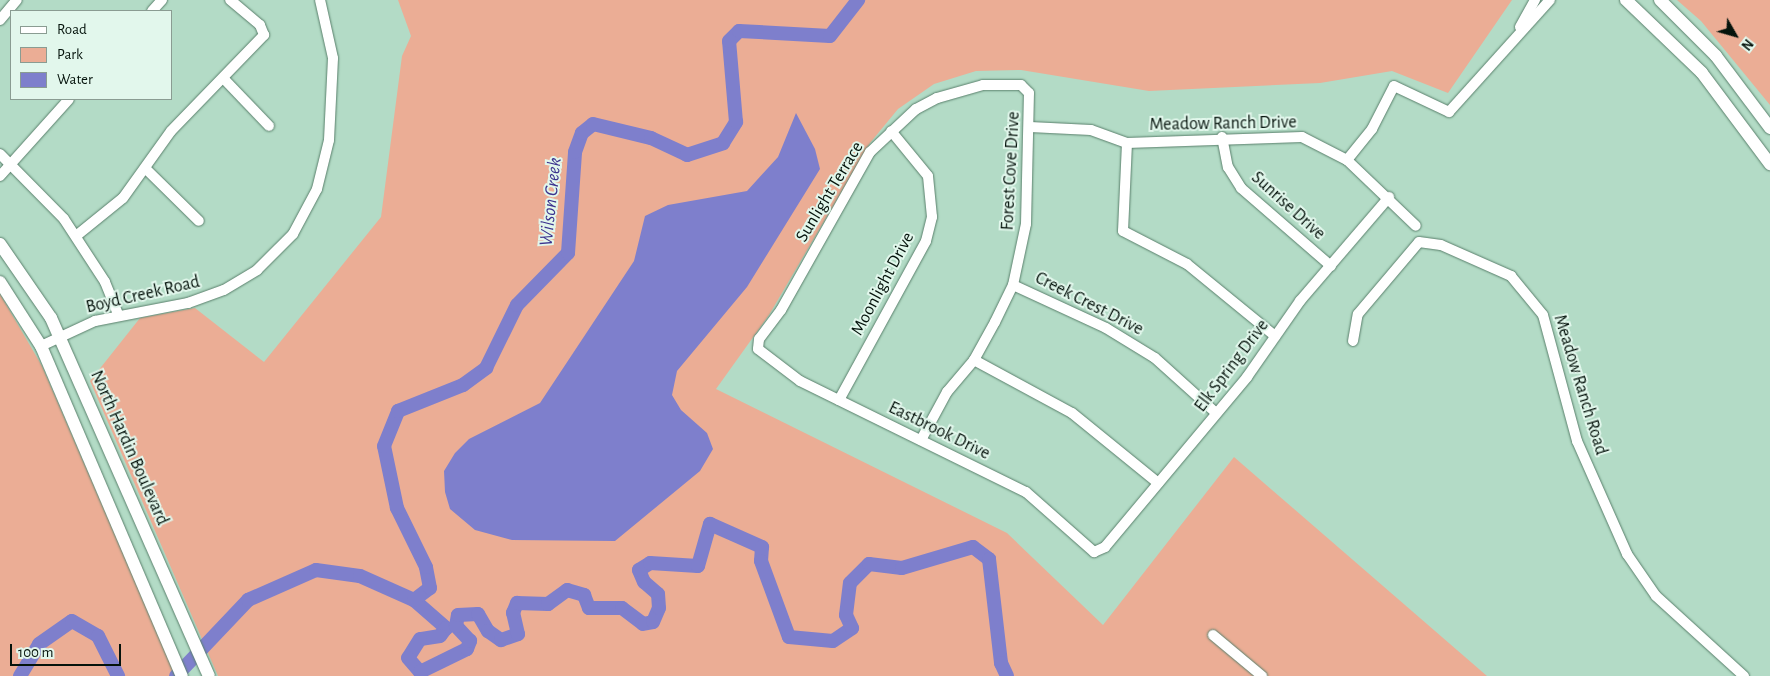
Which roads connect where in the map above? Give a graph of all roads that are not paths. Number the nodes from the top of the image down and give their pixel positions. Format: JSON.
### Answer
{"nodes":[{"id":1,"x":18,"y":0,"type":"edge"},
{"id":2,"x":162,"y":0,"type":"edge"},
{"id":3,"x":230,"y":0,"type":"edge"},
{"id":4,"x":320,"y":0,"type":"edge"},
{"id":5,"x":1535,"y":0,"type":"edge"},
{"id":6,"x":1550,"y":0,"type":"edge"},
{"id":7,"x":1626,"y":0,"type":"edge"},
{"id":8,"x":1660,"y":0,"type":"edge"},
{"id":9,"x":153,"y":10,"type":"edge"},
{"id":10,"x":0,"y":20,"type":"edge"},
{"id":11,"x":1520,"y":28,"type":"junction"},
{"id":12,"x":224,"y":79,"type":"junction"},
{"id":13,"x":1026,"y":88,"type":"joint"},
{"id":14,"x":68,"y":100,"type":"edge"},
{"id":15,"x":269,"y":126,"type":"dead end"},
{"id":16,"x":1030,"y":127,"type":"junction"},
{"id":17,"x":1770,"y":128,"type":"edge"},
{"id":18,"x":892,"y":131,"type":"junction"},
{"id":19,"x":1222,"y":137,"type":"junction"},
{"id":20,"x":1127,"y":143,"type":"junction"},
{"id":21,"x":0,"y":154,"type":"edge"},
{"id":22,"x":1347,"y":160,"type":"junction"},
{"id":23,"x":11,"y":164,"type":"junction"},
{"id":24,"x":1770,"y":164,"type":"edge"},
{"id":25,"x":146,"y":169,"type":"junction"},
{"id":26,"x":0,"y":176,"type":"edge"},
{"id":27,"x":1389,"y":196,"type":"junction"},
{"id":28,"x":199,"y":221,"type":"dead end"},
{"id":29,"x":1416,"y":226,"type":"dead end"},
{"id":30,"x":76,"y":236,"type":"junction"},
{"id":31,"x":0,"y":244,"type":"edge"},
{"id":32,"x":1331,"y":266,"type":"junction"},
{"id":33,"x":0,"y":282,"type":"edge"},
{"id":34,"x":1013,"y":285,"type":"junction"},
{"id":35,"x":118,"y":315,"type":"junction"},
{"id":36,"x":1275,"y":336,"type":"junction"},
{"id":37,"x":60,"y":337,"type":"junction"},
{"id":38,"x":1352,"y":341,"type":"dead end"},
{"id":39,"x":41,"y":346,"type":"junction"},
{"id":40,"x":758,"y":349,"type":"joint"},
{"id":41,"x":974,"y":360,"type":"junction"},
{"id":42,"x":839,"y":400,"type":"junction"},
{"id":43,"x":1216,"y":413,"type":"junction"},
{"id":44,"x":922,"y":440,"type":"junction"},
{"id":45,"x":1158,"y":483,"type":"junction"},
{"id":46,"x":1098,"y":552,"type":"joint"},
{"id":47,"x":1213,"y":635,"type":"dead end"},
{"id":48,"x":182,"y":676,"type":"edge"},
{"id":49,"x":209,"y":676,"type":"edge"},
{"id":50,"x":1262,"y":676,"type":"edge"},
{"id":51,"x":1744,"y":676,"type":"edge"}],
"edges":[{"from":1,"to":10,"type":"street"},
{"from":2,"to":9,"type":"street"},
{"from":3,"to":12,"type":"street"},
{"from":4,"to":35,"type":"street","name":"Boyd Creek Road"},
{"from":5,"to":11,"type":"street"},
{"from":6,"to":11,"type":"street"},
{"from":7,"to":24,"type":"main road"},
{"from":8,"to":17,"type":"main road"},
{"from":11,"to":22,"type":"street"},
{"from":12,"to":15,"type":"street"},
{"from":12,"to":25,"type":"street"},
{"from":13,"to":16,"type":"street","name":"Forest Cove Drive"},
{"from":13,"to":18,"type":"street","name":"Sunlight Terrace"},
{"from":14,"to":23,"type":"street"},
{"from":16,"to":20,"type":"street","name":"Meadow Ranch Drive"},
{"from":16,"to":34,"type":"street","name":"Forest Cove Drive"},
{"from":18,"to":40,"type":"street","name":"Sunlight Terrace"},
{"from":18,"to":42,"type":"street","name":"Moonlight Drive"},
{"from":19,"to":20,"type":"street","name":"Meadow Ranch Drive"},
{"from":19,"to":22,"type":"street","name":"Meadow Ranch Drive"},
{"from":19,"to":32,"type":"street","name":"Sunrise Drive"},
{"from":20,"to":36,"type":"street"},
{"from":21,"to":23,"type":"street"},
{"from":22,"to":27,"type":"street","name":"Meadow Ranch Drive"},
{"from":23,"to":26,"type":"street"},
{"from":23,"to":30,"type":"street"},
{"from":25,"to":28,"type":"street"},
{"from":25,"to":30,"type":"street"},
{"from":27,"to":29,"type":"street","name":"Meadow Ranch Drive"},
{"from":27,"to":32,"type":"street","name":"Elk Spring Drive"},
{"from":30,"to":35,"type":"street"},
{"from":31,"to":37,"type":"main road","name":"North Hardin Boulevard"},
{"from":32,"to":36,"type":"street","name":"Elk Spring Drive"},
{"from":33,"to":39,"type":"main road"},
{"from":34,"to":41,"type":"street","name":"Forest Cove Drive"},
{"from":34,"to":43,"type":"street","name":"Creek Crest Drive"},
{"from":35,"to":37,"type":"street","name":"Boyd Creek Road"},
{"from":36,"to":43,"type":"street","name":"Elk Spring Drive"},
{"from":37,"to":39,"type":"street","name":"Boyd Creek Road"},
{"from":37,"to":49,"type":"main road","name":"North Hardin Boulevard"},
{"from":38,"to":51,"type":"street","name":"Meadow Ranch Road"},
{"from":39,"to":48,"type":"main road"},
{"from":40,"to":42,"type":"street","name":"Eastbrook Drive"},
{"from":41,"to":44,"type":"street","name":"Forest Cove Drive"},
{"from":41,"to":45,"type":"street"},
{"from":42,"to":44,"type":"street","name":"Eastbrook Drive"},
{"from":43,"to":45,"type":"street","name":"Elk Spring Drive"},
{"from":44,"to":46,"type":"street","name":"Eastbrook Drive"},
{"from":45,"to":46,"type":"street","name":"Elk Spring Drive"},
{"from":47,"to":50,"type":"street"}]}
